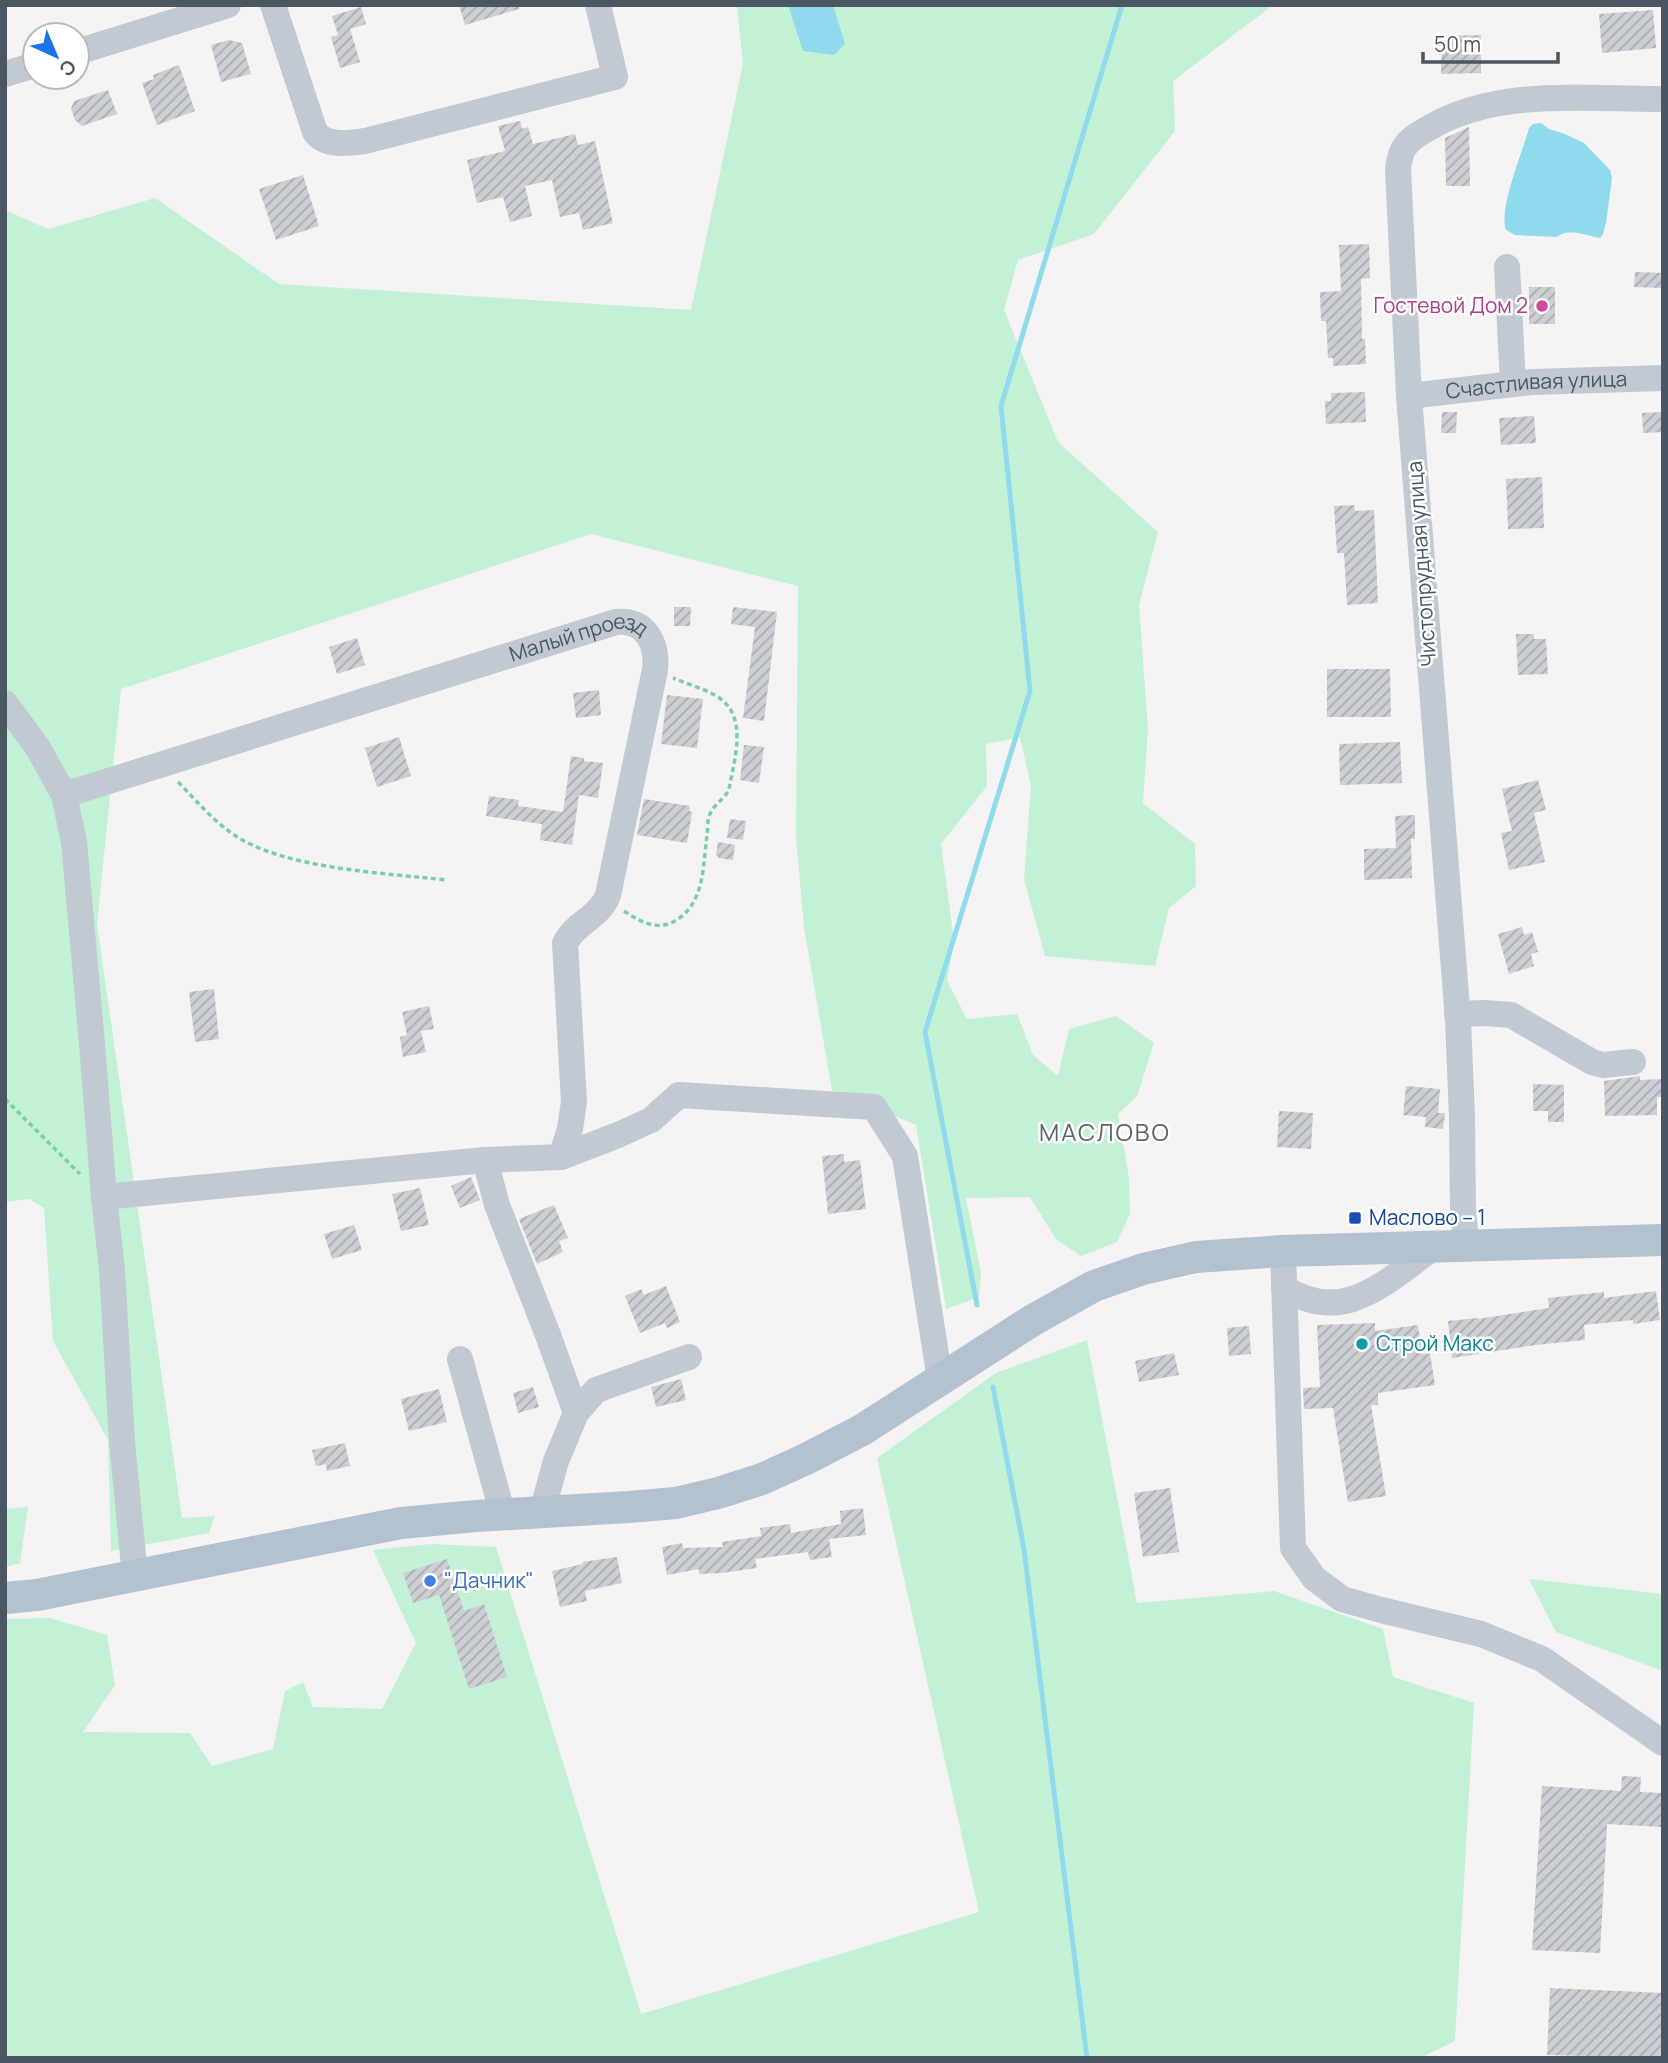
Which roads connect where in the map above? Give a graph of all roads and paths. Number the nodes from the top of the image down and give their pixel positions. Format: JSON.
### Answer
{"nodes":[{"id":1,"x":228,"y":5,"type":"edge"},
{"id":2,"x":273,"y":5,"type":"edge"},
{"id":3,"x":598,"y":5,"type":"edge"},
{"id":4,"x":91,"y":48,"type":"edge"},
{"id":5,"x":1658,"y":99,"type":"dead end"},
{"id":6,"x":1507,"y":268,"type":"dead end"},
{"id":7,"x":1663,"y":379,"type":"edge"},
{"id":8,"x":1513,"y":384,"type":"junction"},
{"id":9,"x":1409,"y":396,"type":"junction"},
{"id":10,"x":655,"y":670,"type":"junction"},
{"id":11,"x":5,"y":703,"type":"edge"},
{"id":12,"x":162,"y":765,"type":"junction"},
{"id":13,"x":64,"y":795,"type":"junction"},
{"id":14,"x":446,"y":880,"type":"dead end"},
{"id":15,"x":607,"y":900,"type":"junction"},
{"id":16,"x":1457,"y":1014,"type":"junction"},
{"id":17,"x":1633,"y":1062,"type":"dead end"},
{"id":18,"x":5,"y":1099,"type":"edge"},
{"id":19,"x":561,"y":1157,"type":"junction"},
{"id":20,"x":485,"y":1160,"type":"junction"},
{"id":21,"x":104,"y":1197,"type":"junction"},
{"id":22,"x":1663,"y":1240,"type":"edge"},
{"id":23,"x":1467,"y":1247,"type":"junction"},
{"id":24,"x":1433,"y":1248,"type":"junction"},
{"id":25,"x":1283,"y":1251,"type":"junction"},
{"id":26,"x":1284,"y":1288,"type":"junction"},
{"id":27,"x":689,"y":1357,"type":"dead end"},
{"id":28,"x":460,"y":1359,"type":"dead end"},
{"id":29,"x":940,"y":1380,"type":"junction"},
{"id":30,"x":576,"y":1413,"type":"junction"},
{"id":31,"x":542,"y":1512,"type":"junction"},
{"id":32,"x":503,"y":1514,"type":"junction"},
{"id":33,"x":135,"y":1576,"type":"junction"},
{"id":34,"x":5,"y":1598,"type":"edge"},
{"id":35,"x":1663,"y":1743,"type":"edge"}],
"edges":[{"from":1,"to":4,"type":"street"},
{"from":2,"to":3,"type":"street"},
{"from":5,"to":9,"type":"street","name":"Чистопрудная улица"},
{"from":6,"to":8,"type":"street"},
{"from":7,"to":8,"type":"street","name":"Счастливая улица"},
{"from":8,"to":9,"type":"street","name":"Счастливая улица"},
{"from":9,"to":16,"type":"street","name":"Чистопрудная улица"},
{"from":10,"to":12,"type":"street","name":"Малый проезд"},
{"from":10,"to":15,"type":"street","name":"Малый проезд"},
{"from":10,"to":15,"type":"path"},
{"from":11,"to":13,"type":"street"},
{"from":12,"to":13,"type":"street","name":"Малый проезд"},
{"from":12,"to":14,"type":"path"},
{"from":13,"to":21,"type":"street"},
{"from":15,"to":19,"type":"street"},
{"from":16,"to":17,"type":"street"},
{"from":16,"to":23,"type":"street","name":"Чистопрудная улица"},
{"from":18,"to":21,"type":"path"},
{"from":19,"to":20,"type":"street"},
{"from":19,"to":29,"type":"street"},
{"from":20,"to":21,"type":"street"},
{"from":20,"to":30,"type":"street"},
{"from":21,"to":33,"type":"street"},
{"from":22,"to":23,"type":"main road"},
{"from":23,"to":24,"type":"main road"},
{"from":24,"to":25,"type":"main road"},
{"from":24,"to":26,"type":"street"},
{"from":25,"to":26,"type":"street"},
{"from":25,"to":29,"type":"main road"},
{"from":26,"to":35,"type":"street"},
{"from":27,"to":30,"type":"street"},
{"from":28,"to":32,"type":"street"},
{"from":29,"to":31,"type":"main road"},
{"from":30,"to":31,"type":"street"},
{"from":31,"to":32,"type":"main road"},
{"from":32,"to":33,"type":"main road"},
{"from":33,"to":34,"type":"main road"}]}
